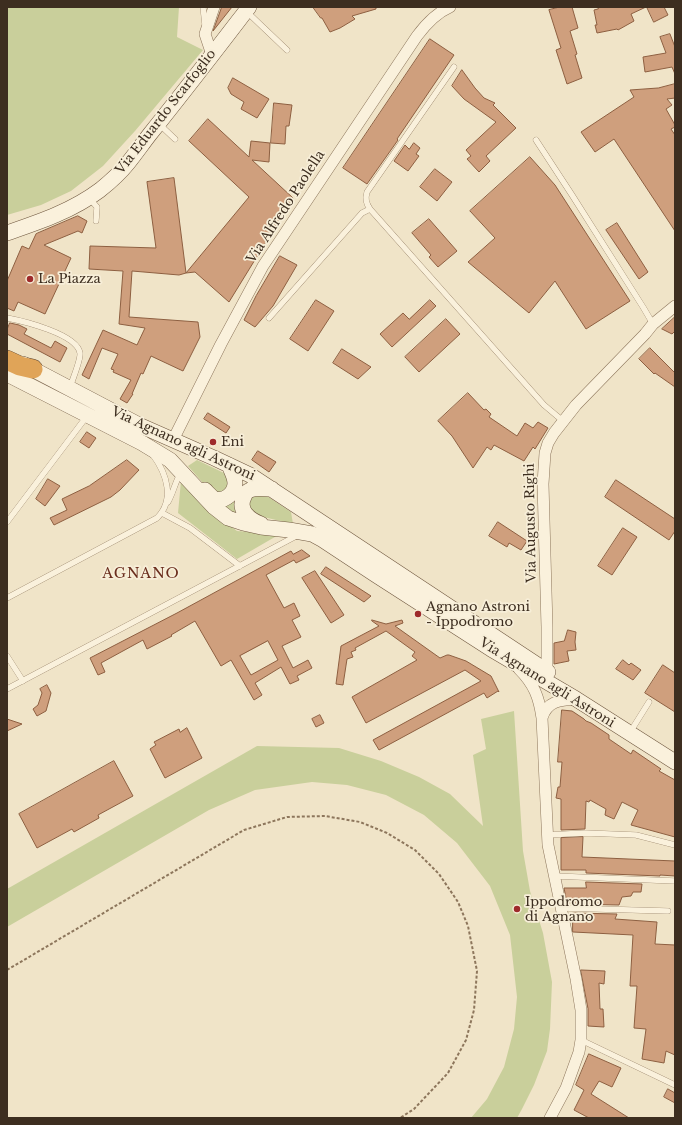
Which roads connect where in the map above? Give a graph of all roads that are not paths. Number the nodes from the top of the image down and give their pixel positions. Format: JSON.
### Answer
{"nodes":[{"id":1,"x":203,"y":7,"type":"edge"},
{"id":2,"x":214,"y":7,"type":"edge"},
{"id":3,"x":450,"y":7,"type":"edge"},
{"id":4,"x":247,"y":9,"type":"edge"},
{"id":5,"x":205,"y":34,"type":"junction"},
{"id":6,"x":287,"y":50,"type":"dead end"},
{"id":7,"x":212,"y":55,"type":"junction"},
{"id":8,"x":454,"y":67,"type":"dead end"},
{"id":9,"x":158,"y":124,"type":"junction"},
{"id":10,"x":175,"y":139,"type":"dead end"},
{"id":11,"x":536,"y":140,"type":"dead end"},
{"id":12,"x":89,"y":198,"type":"junction"},
{"id":13,"x":370,"y":209,"type":"junction"},
{"id":14,"x":96,"y":221,"type":"dead end"},
{"id":15,"x":7,"y":234,"type":"edge"},
{"id":16,"x":675,"y":306,"type":"edge"},
{"id":17,"x":7,"y":318,"type":"edge"},
{"id":18,"x":269,"y":318,"type":"dead end"},
{"id":19,"x":653,"y":324,"type":"junction"},
{"id":20,"x":7,"y":354,"type":"edge"},
{"id":21,"x":7,"y":360,"type":"edge"},
{"id":22,"x":33,"y":369,"type":"junction"},
{"id":23,"x":7,"y":374,"type":"edge"},
{"id":24,"x":70,"y":389,"type":"junction"},
{"id":25,"x":88,"y":416,"type":"junction"},
{"id":26,"x":563,"y":421,"type":"junction"},
{"id":27,"x":173,"y":440,"type":"junction"},
{"id":28,"x":142,"y":443,"type":"junction"},
{"id":29,"x":206,"y":454,"type":"junction"},
{"id":30,"x":228,"y":465,"type":"junction"},
{"id":31,"x":181,"y":472,"type":"junction"},
{"id":32,"x":272,"y":489,"type":"junction"},
{"id":33,"x":288,"y":500,"type":"junction"},
{"id":34,"x":165,"y":506,"type":"junction"},
{"id":35,"x":162,"y":513,"type":"junction"},
{"id":36,"x":7,"y":522,"type":"edge"},
{"id":37,"x":269,"y":528,"type":"junction"},
{"id":38,"x":297,"y":531,"type":"junction"},
{"id":39,"x":240,"y":566,"type":"junction"},
{"id":40,"x":7,"y":598,"type":"edge"},
{"id":41,"x":7,"y":656,"type":"edge"},
{"id":42,"x":513,"y":662,"type":"junction"},
{"id":43,"x":545,"y":676,"type":"junction"},
{"id":44,"x":22,"y":681,"type":"junction"},
{"id":45,"x":7,"y":689,"type":"edge"},
{"id":46,"x":576,"y":699,"type":"junction"},
{"id":47,"x":649,"y":702,"type":"dead end"},
{"id":48,"x":542,"y":718,"type":"junction"},
{"id":49,"x":634,"y":726,"type":"junction"},
{"id":50,"x":675,"y":752,"type":"edge"},
{"id":51,"x":675,"y":762,"type":"edge"},
{"id":52,"x":547,"y":835,"type":"junction"},
{"id":53,"x":675,"y":845,"type":"edge"},
{"id":54,"x":554,"y":876,"type":"junction"},
{"id":55,"x":675,"y":881,"type":"edge"},
{"id":56,"x":562,"y":908,"type":"junction"},
{"id":57,"x":668,"y":911,"type":"dead end"},
{"id":58,"x":581,"y":1040,"type":"junction"},
{"id":59,"x":675,"y":1084,"type":"edge"},
{"id":60,"x":550,"y":1118,"type":"edge"}],
"edges":[{"from":1,"to":5,"type":"lane"},
{"from":2,"to":5,"type":"street"},
{"from":3,"to":27,"type":"street","name":"Via Alfredo Paolella"},
{"from":4,"to":6,"type":"lane"},
{"from":4,"to":7,"type":"main road","name":"Via Eduardo Scarfoglio"},
{"from":5,"to":7,"type":"street"},
{"from":7,"to":9,"type":"main road","name":"Via Eduardo Scarfoglio"},
{"from":8,"to":13,"type":"lane"},
{"from":9,"to":10,"type":"lane"},
{"from":9,"to":12,"type":"main road","name":"Via Eduardo Scarfoglio"},
{"from":11,"to":19,"type":"lane"},
{"from":12,"to":14,"type":"lane"},
{"from":12,"to":15,"type":"main road","name":"Via Eduardo Scarfoglio"},
{"from":13,"to":18,"type":"lane"},
{"from":13,"to":26,"type":"lane"},
{"from":16,"to":19,"type":"street","name":"Via Augusto Righi"},
{"from":17,"to":24,"type":"lane"},
{"from":19,"to":26,"type":"street","name":"Via Augusto Righi"},
{"from":20,"to":22,"type":"main road","name":"Via Agnano agli Astroni"},
{"from":21,"to":22,"type":"highway"},
{"from":22,"to":24,"type":"main road","name":"Via Agnano agli Astroni"},
{"from":23,"to":25,"type":"main road","name":"Via Agnano agli Astroni"},
{"from":24,"to":27,"type":"main road","name":"Via Agnano agli Astroni"},
{"from":25,"to":28,"type":"main road","name":"Via Agnano agli Astroni"},
{"from":25,"to":36,"type":"lane"},
{"from":26,"to":43,"type":"street","name":"Via Augusto Righi"},
{"from":27,"to":29,"type":"main road","name":"Via Agnano agli Astroni"},
{"from":28,"to":31,"type":"main road","name":"Via Agnano agli Astroni"},
{"from":28,"to":34,"type":"lane"},
{"from":29,"to":30,"type":"main road","name":"Via Agnano agli Astroni"},
{"from":29,"to":31,"type":"main road"},
{"from":30,"to":31,"type":"main road"},
{"from":30,"to":32,"type":"main road","name":"Via Agnano agli Astroni"},
{"from":31,"to":34,"type":"lane"},
{"from":31,"to":37,"type":"main road","name":"Via Agnano agli Astroni"},
{"from":32,"to":33,"type":"main road","name":"Via Agnano agli Astroni"},
{"from":32,"to":37,"type":"main road"},
{"from":33,"to":38,"type":"main road"},
{"from":33,"to":43,"type":"main road","name":"Via Agnano agli Astroni"},
{"from":34,"to":35,"type":"lane"},
{"from":35,"to":39,"type":"lane"},
{"from":35,"to":40,"type":"lane"},
{"from":37,"to":38,"type":"main road","name":"Via Agnano agli Astroni"},
{"from":38,"to":39,"type":"lane"},
{"from":38,"to":42,"type":"main road","name":"Via Agnano agli Astroni"},
{"from":39,"to":44,"type":"lane"},
{"from":41,"to":44,"type":"lane"},
{"from":42,"to":43,"type":"main road","name":"Via Agnano agli Astroni"},
{"from":42,"to":48,"type":"street"},
{"from":43,"to":46,"type":"main road","name":"Via Agnano agli Astroni"},
{"from":43,"to":49,"type":"main road","name":"Via Agnano agli Astroni"},
{"from":44,"to":45,"type":"lane"},
{"from":46,"to":48,"type":"street"},
{"from":46,"to":51,"type":"main road","name":"Via Agnano agli Astroni"},
{"from":47,"to":49,"type":"lane"},
{"from":48,"to":52,"type":"street"},
{"from":49,"to":50,"type":"main road","name":"Via Agnano agli Astroni"},
{"from":52,"to":53,"type":"lane"},
{"from":52,"to":54,"type":"street"},
{"from":54,"to":55,"type":"lane"},
{"from":54,"to":56,"type":"street"},
{"from":56,"to":57,"type":"lane"},
{"from":56,"to":58,"type":"street"},
{"from":58,"to":59,"type":"lane"},
{"from":58,"to":60,"type":"street"}]}
